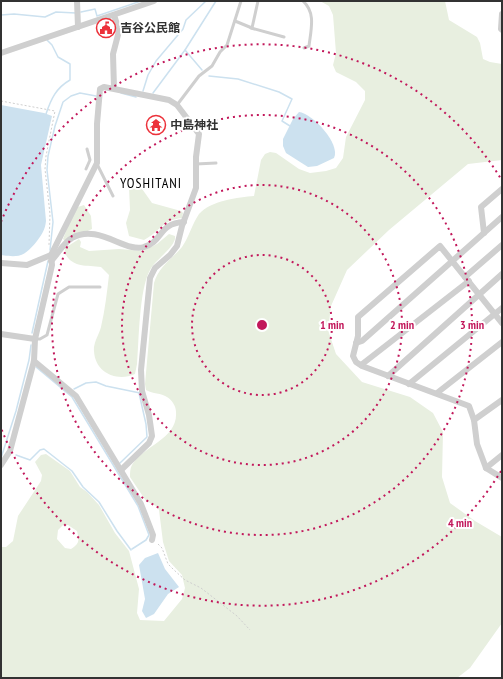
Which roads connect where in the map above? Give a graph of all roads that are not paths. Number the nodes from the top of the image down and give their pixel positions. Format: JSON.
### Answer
{"nodes":[{"id":1,"x":77,"y":1,"type":"edge"},
{"id":2,"x":154,"y":1,"type":"edge"},
{"id":3,"x":241,"y":1,"type":"edge"},
{"id":4,"x":258,"y":1,"type":"edge"},
{"id":5,"x":303,"y":1,"type":"edge"},
{"id":6,"x":502,"y":14,"type":"edge"},
{"id":7,"x":114,"y":15,"type":"junction"},
{"id":8,"x":235,"y":21,"type":"junction"},
{"id":9,"x":78,"y":27,"type":"junction"},
{"id":10,"x":252,"y":28,"type":"junction"},
{"id":11,"x":502,"y":30,"type":"edge"},
{"id":12,"x":284,"y":37,"type":"dead end"},
{"id":13,"x":304,"y":48,"type":"dead end"},
{"id":14,"x":1,"y":53,"type":"edge"},
{"id":15,"x":114,"y":88,"type":"junction"},
{"id":16,"x":176,"y":105,"type":"junction"},
{"id":17,"x":87,"y":149,"type":"dead end"},
{"id":18,"x":94,"y":161,"type":"junction"},
{"id":19,"x":216,"y":163,"type":"dead end"},
{"id":20,"x":196,"y":164,"type":"junction"},
{"id":21,"x":86,"y":169,"type":"dead end"},
{"id":22,"x":502,"y":189,"type":"edge"},
{"id":23,"x":113,"y":196,"type":"dead end"},
{"id":24,"x":502,"y":217,"type":"edge"},
{"id":25,"x":184,"y":222,"type":"junction"},
{"id":26,"x":484,"y":233,"type":"junction"},
{"id":27,"x":502,"y":246,"type":"edge"},
{"id":28,"x":51,"y":258,"type":"junction"},
{"id":29,"x":452,"y":262,"type":"junction"},
{"id":30,"x":1,"y":264,"type":"edge"},
{"id":31,"x":502,"y":274,"type":"edge"},
{"id":32,"x":467,"y":279,"type":"junction"},
{"id":33,"x":100,"y":286,"type":"dead end"},
{"id":34,"x":479,"y":294,"type":"junction"},
{"id":35,"x":502,"y":308,"type":"edge"},
{"id":36,"x":495,"y":314,"type":"junction"},
{"id":37,"x":502,"y":323,"type":"edge"},
{"id":38,"x":1,"y":334,"type":"edge"},
{"id":39,"x":35,"y":339,"type":"junction"},
{"id":40,"x":502,"y":342,"type":"edge"},
{"id":41,"x":356,"y":343,"type":"junction"},
{"id":42,"x":34,"y":361,"type":"junction"},
{"id":43,"x":361,"y":365,"type":"junction"},
{"id":44,"x":388,"y":376,"type":"junction"},
{"id":45,"x":409,"y":384,"type":"junction"},
{"id":46,"x":437,"y":393,"type":"junction"},
{"id":47,"x":502,"y":400,"type":"edge"},
{"id":48,"x":474,"y":420,"type":"junction"},
{"id":49,"x":502,"y":456,"type":"edge"},
{"id":50,"x":1,"y":465,"type":"edge"},
{"id":51,"x":486,"y":468,"type":"junction"},
{"id":52,"x":121,"y":470,"type":"junction"},
{"id":53,"x":502,"y":478,"type":"edge"},
{"id":54,"x":153,"y":540,"type":"road end"}],
"edges":[{"from":1,"to":9,"type":"street"},
{"from":2,"to":7,"type":"street"},
{"from":3,"to":8,"type":"lane"},
{"from":4,"to":10,"type":"lane"},
{"from":5,"to":13,"type":"lane"},
{"from":6,"to":11,"type":"street"},
{"from":7,"to":9,"type":"street"},
{"from":7,"to":15,"type":"street"},
{"from":8,"to":10,"type":"lane"},
{"from":8,"to":16,"type":"lane"},
{"from":9,"to":14,"type":"street"},
{"from":10,"to":12,"type":"lane"},
{"from":15,"to":16,"type":"street"},
{"from":15,"to":18,"type":"street"},
{"from":16,"to":20,"type":"street"},
{"from":17,"to":18,"type":"lane"},
{"from":18,"to":21,"type":"lane"},
{"from":18,"to":23,"type":"lane"},
{"from":18,"to":28,"type":"street"},
{"from":19,"to":20,"type":"lane"},
{"from":20,"to":25,"type":"street"},
{"from":22,"to":26,"type":"street"},
{"from":24,"to":26,"type":"street"},
{"from":25,"to":28,"type":"street"},
{"from":25,"to":52,"type":"street"},
{"from":26,"to":29,"type":"street"},
{"from":27,"to":32,"type":"street"},
{"from":28,"to":30,"type":"street"},
{"from":28,"to":39,"type":"street"},
{"from":29,"to":32,"type":"street"},
{"from":29,"to":41,"type":"street"},
{"from":29,"to":41,"type":"street"},
{"from":31,"to":34,"type":"street"},
{"from":32,"to":34,"type":"street"},
{"from":32,"to":43,"type":"street"},
{"from":33,"to":39,"type":"lane"},
{"from":34,"to":36,"type":"street"},
{"from":34,"to":44,"type":"street"},
{"from":35,"to":36,"type":"street"},
{"from":36,"to":37,"type":"street"},
{"from":36,"to":45,"type":"street"},
{"from":38,"to":39,"type":"street"},
{"from":39,"to":42,"type":"street"},
{"from":40,"to":46,"type":"street"},
{"from":41,"to":43,"type":"street"},
{"from":42,"to":50,"type":"street"},
{"from":42,"to":52,"type":"street"},
{"from":43,"to":44,"type":"street"},
{"from":44,"to":45,"type":"street"},
{"from":45,"to":46,"type":"street"},
{"from":46,"to":48,"type":"street"},
{"from":47,"to":48,"type":"street"},
{"from":48,"to":51,"type":"street"},
{"from":49,"to":51,"type":"street"},
{"from":51,"to":53,"type":"street"},
{"from":52,"to":54,"type":"street"}]}
